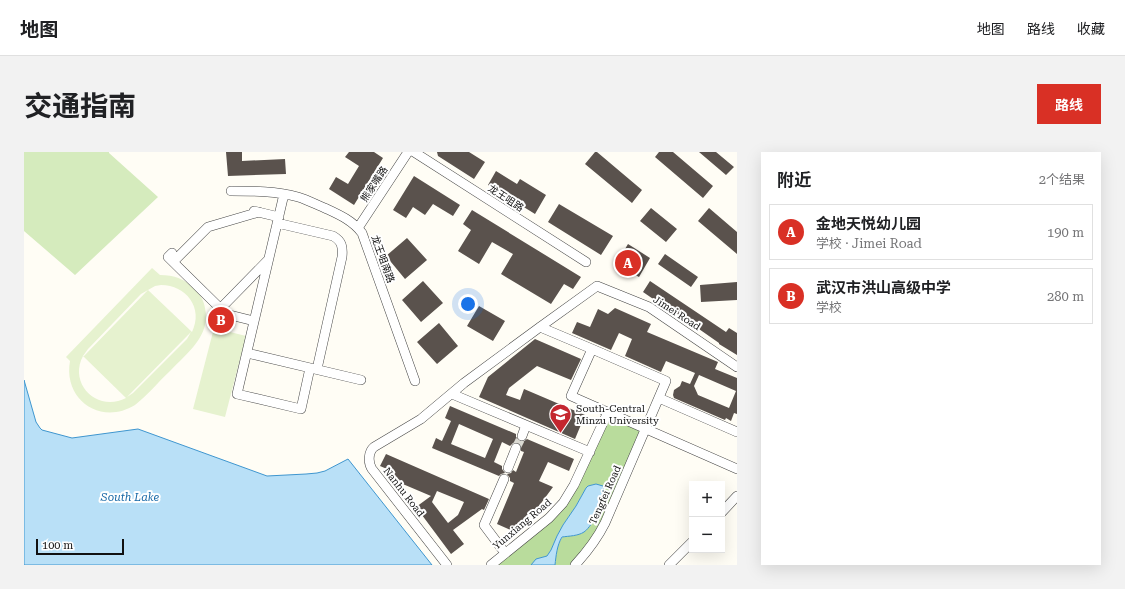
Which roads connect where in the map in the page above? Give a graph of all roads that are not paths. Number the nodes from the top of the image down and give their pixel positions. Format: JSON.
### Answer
{"nodes":[{"id":1,"x":408,"y":152,"type":"edge"},
{"id":2,"x":414,"y":152,"type":"edge"},
{"id":3,"x":231,"y":191,"type":"dead end"},
{"id":4,"x":284,"y":194,"type":"junction"},
{"id":5,"x":248,"y":210,"type":"dead end"},
{"id":6,"x":259,"y":212,"type":"junction"},
{"id":7,"x":278,"y":220,"type":"junction"},
{"id":8,"x":358,"y":228,"type":"junction"},
{"id":9,"x":269,"y":258,"type":"junction"},
{"id":10,"x":586,"y":262,"type":"dead end"},
{"id":11,"x":220,"y":309,"type":"junction"},
{"id":12,"x":254,"y":321,"type":"junction"},
{"id":13,"x":540,"y":326,"type":"junction"},
{"id":14,"x":592,"y":349,"type":"junction"},
{"id":15,"x":247,"y":353,"type":"junction"},
{"id":16,"x":737,"y":367,"type":"edge"},
{"id":17,"x":314,"y":369,"type":"junction"},
{"id":18,"x":361,"y":380,"type":"dead end"},
{"id":19,"x":415,"y":381,"type":"dead end"},
{"id":20,"x":452,"y":394,"type":"junction"},
{"id":21,"x":659,"y":398,"type":"junction"},
{"id":22,"x":608,"y":412,"type":"junction"},
{"id":23,"x":526,"y":425,"type":"junction"},
{"id":24,"x":646,"y":429,"type":"junction"},
{"id":25,"x":737,"y":432,"type":"edge"},
{"id":26,"x":522,"y":436,"type":"tunnel mouth"},
{"id":27,"x":516,"y":448,"type":"tunnel mouth"},
{"id":28,"x":590,"y":452,"type":"junction"},
{"id":29,"x":508,"y":468,"type":"dead end"},
{"id":30,"x":737,"y":469,"type":"edge"},
{"id":31,"x":504,"y":478,"type":"dead end"},
{"id":32,"x":737,"y":496,"type":"edge"},
{"id":33,"x":725,"y":509,"type":"edge"},
{"id":34,"x":689,"y":545,"type":"edge"},
{"id":35,"x":505,"y":553,"type":"junction"},
{"id":36,"x":447,"y":565,"type":"edge"},
{"id":37,"x":491,"y":565,"type":"edge"},
{"id":38,"x":575,"y":565,"type":"edge"},
{"id":39,"x":669,"y":565,"type":"edge"}],
"edges":[{"from":1,"to":8,"type":"street","name":"熊家嘴路"},
{"from":2,"to":10,"type":"street","name":"龙王咀路"},
{"from":3,"to":4,"type":"street","name":"龙王咀南路"},
{"from":4,"to":7,"type":"street"},
{"from":4,"to":8,"type":"street","name":"龙王咀南路"},
{"from":5,"to":6,"type":"street"},
{"from":6,"to":7,"type":"street"},
{"from":6,"to":11,"type":"street"},
{"from":7,"to":9,"type":"street"},
{"from":7,"to":17,"type":"street"},
{"from":8,"to":19,"type":"street","name":"龙王咀南路"},
{"from":9,"to":11,"type":"street"},
{"from":9,"to":12,"type":"street"},
{"from":11,"to":12,"type":"street"},
{"from":12,"to":15,"type":"street"},
{"from":13,"to":14,"type":"street"},
{"from":13,"to":16,"type":"street","name":"Jimei Road"},
{"from":13,"to":20,"type":"street"},
{"from":14,"to":21,"type":"street","name":"Tengfei Road"},
{"from":14,"to":22,"type":"street"},
{"from":15,"to":17,"type":"street"},
{"from":15,"to":17,"type":"street"},
{"from":17,"to":18,"type":"street"},
{"from":20,"to":23,"type":"street"},
{"from":20,"to":36,"type":"street","name":"Nanhu Road"},
{"from":21,"to":24,"type":"street","name":"Tengfei Road"},
{"from":21,"to":25,"type":"street"},
{"from":22,"to":24,"type":"street"},
{"from":22,"to":28,"type":"street","name":"Yunxiang Road"},
{"from":23,"to":26,"type":"street"},
{"from":23,"to":28,"type":"street"},
{"from":24,"to":30,"type":"street"},
{"from":24,"to":38,"type":"street","name":"Tengfei Road"},
{"from":27,"to":29,"type":"street"},
{"from":28,"to":35,"type":"street","name":"Yunxiang Road"},
{"from":31,"to":35,"type":"street"},
{"from":32,"to":33,"type":"street"},
{"from":34,"to":39,"type":"street"},
{"from":35,"to":37,"type":"street","name":"Yunxiang Road"}]}
